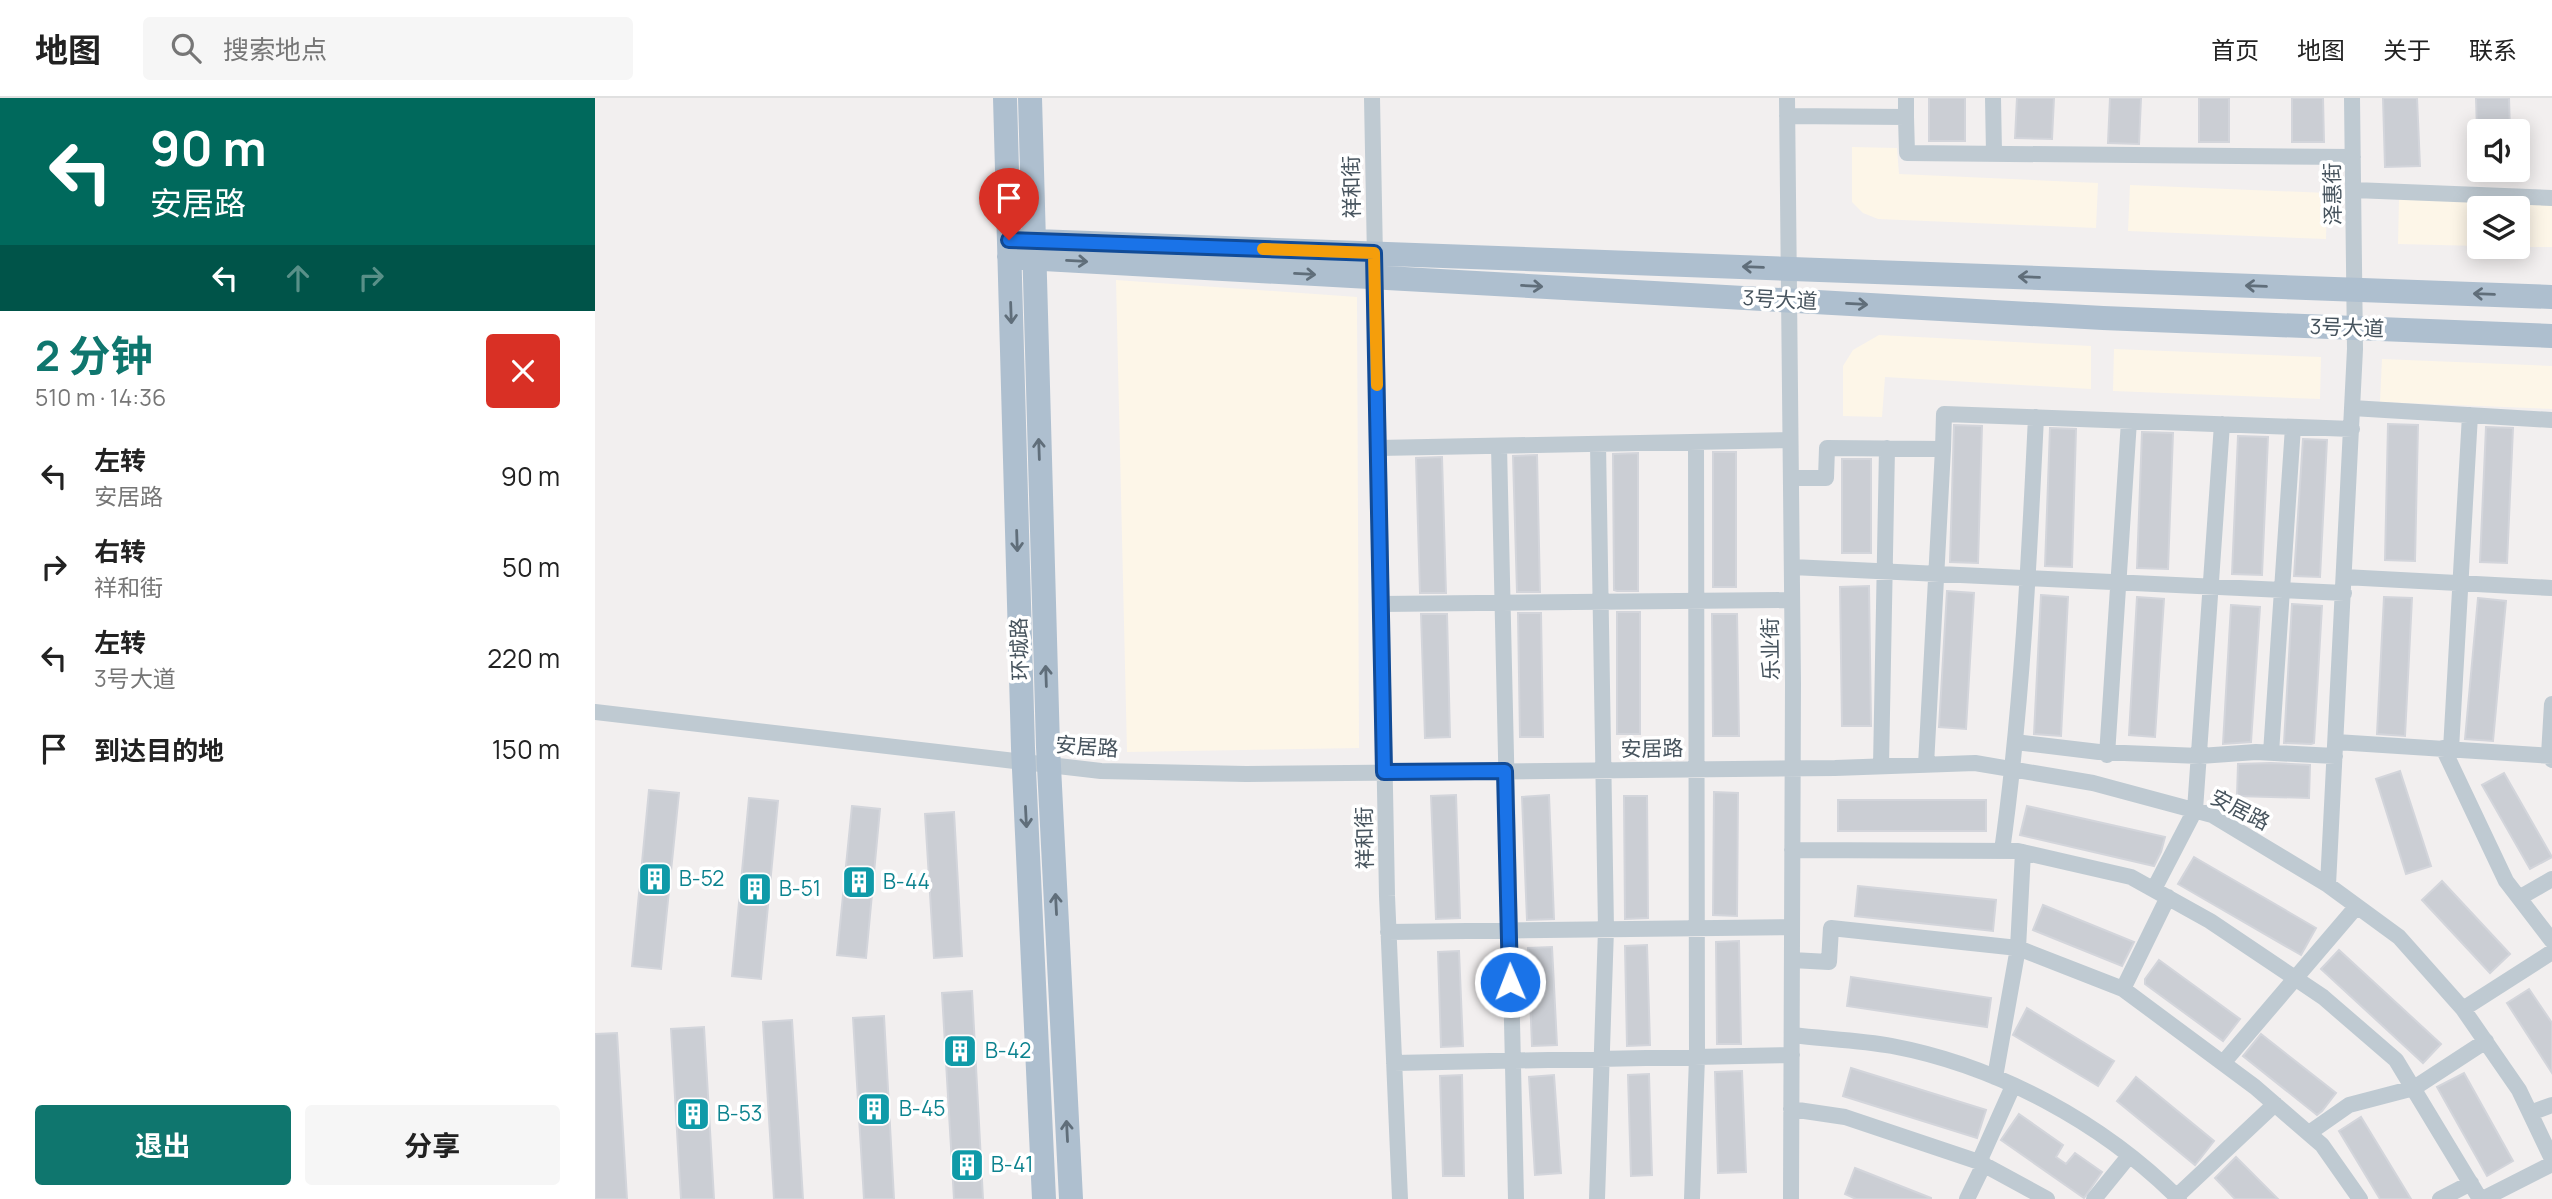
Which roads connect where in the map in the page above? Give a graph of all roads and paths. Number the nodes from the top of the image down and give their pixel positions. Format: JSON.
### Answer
{"nodes":[{"id":1,"x":1005,"y":98,"type":"edge"},
{"id":2,"x":1030,"y":98,"type":"edge"},
{"id":3,"x":1372,"y":98,"type":"edge"},
{"id":4,"x":1787,"y":98,"type":"edge"},
{"id":5,"x":1906,"y":98,"type":"edge"},
{"id":6,"x":1993,"y":98,"type":"edge"},
{"id":7,"x":2353,"y":98,"type":"edge"},
{"id":8,"x":1787,"y":116,"type":"junction"},
{"id":9,"x":1906,"y":117,"type":"junction"},
{"id":10,"x":1994,"y":153,"type":"junction"},
{"id":11,"x":2353,"y":157,"type":"junction"},
{"id":12,"x":2354,"y":190,"type":"junction"},
{"id":13,"x":2552,"y":198,"type":"edge"},
{"id":14,"x":1009,"y":248,"type":"junction"},
{"id":15,"x":1034,"y":249,"type":"junction"},
{"id":16,"x":1374,"y":253,"type":"junction"},
{"id":17,"x":1787,"y":268,"type":"junction"},
{"id":18,"x":1375,"y":278,"type":"junction"},
{"id":19,"x":2355,"y":289,"type":"junction"},
{"id":20,"x":2552,"y":297,"type":"edge"},
{"id":21,"x":1789,"y":301,"type":"junction"},
{"id":22,"x":2356,"y":328,"type":"junction"},
{"id":23,"x":2552,"y":336,"type":"edge"},
{"id":24,"x":2353,"y":408,"type":"junction"},
{"id":25,"x":2470,"y":415,"type":"junction"},
{"id":26,"x":2036,"y":417,"type":"junction"},
{"id":27,"x":2552,"y":420,"type":"edge"},
{"id":28,"x":2129,"y":421,"type":"junction"},
{"id":29,"x":2223,"y":424,"type":"junction"},
{"id":30,"x":2293,"y":427,"type":"junction"},
{"id":31,"x":2352,"y":429,"type":"junction"},
{"id":32,"x":1790,"y":440,"type":"junction"},
{"id":33,"x":1696,"y":442,"type":"junction"},
{"id":34,"x":1598,"y":444,"type":"junction"},
{"id":35,"x":1499,"y":446,"type":"junction"},
{"id":36,"x":1378,"y":448,"type":"junction"},
{"id":37,"x":1887,"y":448,"type":"junction"},
{"id":38,"x":1943,"y":449,"type":"junction"},
{"id":39,"x":1791,"y":478,"type":"junction"},
{"id":40,"x":1792,"y":567,"type":"junction"},
{"id":41,"x":1885,"y":571,"type":"junction"},
{"id":42,"x":1936,"y":574,"type":"junction"},
{"id":43,"x":2029,"y":578,"type":"junction"},
{"id":44,"x":2120,"y":582,"type":"junction"},
{"id":45,"x":2462,"y":583,"type":"junction"},
{"id":46,"x":2344,"y":585,"type":"junction"},
{"id":47,"x":2212,"y":587,"type":"junction"},
{"id":48,"x":2552,"y":588,"type":"edge"},
{"id":49,"x":2282,"y":590,"type":"junction"},
{"id":50,"x":1792,"y":600,"type":"junction"},
{"id":51,"x":1697,"y":601,"type":"junction"},
{"id":52,"x":1599,"y":602,"type":"junction"},
{"id":53,"x":1502,"y":603,"type":"junction"},
{"id":54,"x":1381,"y":604,"type":"junction"},
{"id":55,"x":2552,"y":704,"type":"edge"},
{"id":56,"x":595,"y":712,"type":"edge"},
{"id":57,"x":2015,"y":742,"type":"junction"},
{"id":58,"x":2336,"y":749,"type":"junction"},
{"id":59,"x":2447,"y":749,"type":"junction"},
{"id":60,"x":2107,"y":753,"type":"junction"},
{"id":61,"x":2271,"y":753,"type":"junction"},
{"id":62,"x":2200,"y":757,"type":"junction"},
{"id":63,"x":2551,"y":757,"type":"edge"},
{"id":64,"x":1023,"y":764,"type":"junction"},
{"id":65,"x":1926,"y":765,"type":"junction"},
{"id":66,"x":1049,"y":766,"type":"junction"},
{"id":67,"x":1881,"y":766,"type":"junction"},
{"id":68,"x":1698,"y":769,"type":"junction"},
{"id":69,"x":1792,"y":769,"type":"junction"},
{"id":70,"x":2013,"y":769,"type":"junction"},
{"id":71,"x":1601,"y":770,"type":"junction"},
{"id":72,"x":1505,"y":771,"type":"junction"},
{"id":73,"x":1384,"y":772,"type":"junction"},
{"id":74,"x":2195,"y":810,"type":"junction"},
{"id":75,"x":1792,"y":850,"type":"junction"},
{"id":76,"x":2002,"y":851,"type":"junction"},
{"id":77,"x":2023,"y":852,"type":"junction"},
{"id":78,"x":2552,"y":880,"type":"edge"},
{"id":79,"x":2328,"y":885,"type":"junction"},
{"id":80,"x":2161,"y":893,"type":"junction"},
{"id":81,"x":2519,"y":898,"type":"junction"},
{"id":82,"x":2357,"y":905,"type":"junction"},
{"id":83,"x":1792,"y":927,"type":"junction"},
{"id":84,"x":1698,"y":928,"type":"junction"},
{"id":85,"x":1606,"y":929,"type":"junction"},
{"id":86,"x":1509,"y":930,"type":"junction"},
{"id":87,"x":1388,"y":932,"type":"junction"},
{"id":88,"x":2552,"y":941,"type":"edge"},
{"id":89,"x":2018,"y":948,"type":"junction"},
{"id":90,"x":2552,"y":952,"type":"edge"},
{"id":91,"x":1792,"y":960,"type":"junction"},
{"id":92,"x":2295,"y":978,"type":"junction"},
{"id":93,"x":2123,"y":989,"type":"junction"},
{"id":94,"x":2463,"y":1009,"type":"junction"},
{"id":95,"x":1792,"y":1035,"type":"junction"},
{"id":96,"x":2486,"y":1041,"type":"junction"},
{"id":97,"x":1791,"y":1055,"type":"junction"},
{"id":98,"x":1697,"y":1057,"type":"junction"},
{"id":99,"x":1600,"y":1059,"type":"junction"},
{"id":100,"x":1512,"y":1061,"type":"junction"},
{"id":101,"x":1394,"y":1063,"type":"junction"},
{"id":102,"x":2223,"y":1063,"type":"junction"},
{"id":103,"x":1995,"y":1077,"type":"junction"},
{"id":104,"x":2013,"y":1086,"type":"junction"},
{"id":105,"x":2414,"y":1088,"type":"junction"},
{"id":106,"x":2275,"y":1104,"type":"junction"},
{"id":107,"x":2552,"y":1105,"type":"edge"},
{"id":108,"x":1791,"y":1109,"type":"junction"},
{"id":109,"x":2530,"y":1113,"type":"junction"},
{"id":110,"x":2309,"y":1133,"type":"junction"},
{"id":111,"x":2129,"y":1157,"type":"junction"},
{"id":112,"x":2552,"y":1162,"type":"edge"},
{"id":113,"x":1982,"y":1163,"type":"junction"},
{"id":114,"x":2471,"y":1183,"type":"junction"},
{"id":115,"x":2178,"y":1198,"type":"edge"},
{"id":116,"x":1044,"y":1199,"type":"edge"},
{"id":117,"x":1071,"y":1199,"type":"edge"},
{"id":118,"x":1400,"y":1199,"type":"edge"},
{"id":119,"x":1515,"y":1199,"type":"edge"},
{"id":120,"x":1597,"y":1199,"type":"edge"},
{"id":121,"x":1692,"y":1199,"type":"edge"},
{"id":122,"x":1791,"y":1199,"type":"edge"},
{"id":123,"x":1967,"y":1199,"type":"edge"},
{"id":124,"x":2047,"y":1199,"type":"edge"},
{"id":125,"x":2094,"y":1199,"type":"edge"},
{"id":126,"x":2360,"y":1199,"type":"edge"},
{"id":127,"x":2440,"y":1199,"type":"edge"},
{"id":128,"x":2481,"y":1199,"type":"edge"}],
"edges":[{"from":1,"to":14,"type":"main road","name":"环城路"},
{"from":2,"to":15,"type":"main road"},
{"from":3,"to":16,"type":"street","name":"祥和街"},
{"from":4,"to":8,"type":"street","name":"乐业街"},
{"from":5,"to":9,"type":"street"},
{"from":6,"to":10,"type":"street"},
{"from":7,"to":11,"type":"street","name":"泽惠街"},
{"from":8,"to":9,"type":"street"},
{"from":8,"to":17,"type":"street","name":"乐业街"},
{"from":9,"to":10,"type":"street"},
{"from":10,"to":11,"type":"street"},
{"from":11,"to":12,"type":"street","name":"泽惠街"},
{"from":12,"to":13,"type":"street"},
{"from":12,"to":19,"type":"street","name":"泽惠街"},
{"from":14,"to":15,"type":"main road","name":"3号大道"},
{"from":14,"to":64,"type":"main road","name":"环城路","one_way":true},
{"from":15,"to":16,"type":"main road","name":"3号大道"},
{"from":15,"to":18,"type":"main road","name":"3号大道","one_way":true},
{"from":66,"to":15,"type":"main road","one_way":true},
{"from":17,"to":16,"type":"main road","name":"3号大道","one_way":true},
{"from":16,"to":18,"type":"street","name":"祥和街"},
{"from":19,"to":17,"type":"main road","name":"3号大道","one_way":true},
{"from":17,"to":21,"type":"street","name":"乐业街"},
{"from":18,"to":21,"type":"main road","name":"3号大道","one_way":true},
{"from":18,"to":36,"type":"street","name":"祥和街"},
{"from":20,"to":19,"type":"main road","name":"3号大道","one_way":true},
{"from":19,"to":22,"type":"street","name":"泽惠街"},
{"from":21,"to":22,"type":"main road","name":"3号大道","one_way":true},
{"from":21,"to":32,"type":"street","name":"乐业街"},
{"from":22,"to":23,"type":"main road","name":"3号大道"},
{"from":22,"to":24,"type":"street","name":"泽惠街"},
{"from":24,"to":25,"type":"street"},
{"from":24,"to":31,"type":"street","name":"泽惠街"},
{"from":25,"to":27,"type":"street"},
{"from":25,"to":45,"type":"street"},
{"from":26,"to":28,"type":"street"},
{"from":26,"to":38,"type":"street"},
{"from":26,"to":43,"type":"street"},
{"from":28,"to":29,"type":"street"},
{"from":28,"to":44,"type":"street"},
{"from":29,"to":30,"type":"street"},
{"from":29,"to":47,"type":"street"},
{"from":30,"to":31,"type":"street"},
{"from":30,"to":49,"type":"street"},
{"from":31,"to":46,"type":"street","name":"泽惠街"},
{"from":32,"to":33,"type":"street"},
{"from":32,"to":39,"type":"street","name":"乐业街"},
{"from":33,"to":34,"type":"street"},
{"from":33,"to":51,"type":"street"},
{"from":34,"to":35,"type":"street"},
{"from":34,"to":52,"type":"street"},
{"from":35,"to":36,"type":"street"},
{"from":35,"to":53,"type":"street"},
{"from":36,"to":54,"type":"street","name":"祥和街"},
{"from":37,"to":38,"type":"street"},
{"from":37,"to":39,"type":"street"},
{"from":37,"to":41,"type":"street"},
{"from":38,"to":42,"type":"street"},
{"from":39,"to":40,"type":"street","name":"乐业街"},
{"from":40,"to":41,"type":"street"},
{"from":40,"to":50,"type":"street","name":"乐业街"},
{"from":41,"to":42,"type":"street"},
{"from":41,"to":67,"type":"street"},
{"from":42,"to":43,"type":"street"},
{"from":42,"to":65,"type":"street"},
{"from":43,"to":44,"type":"street"},
{"from":43,"to":57,"type":"street"},
{"from":44,"to":47,"type":"street"},
{"from":44,"to":60,"type":"street"},
{"from":45,"to":46,"type":"street"},
{"from":45,"to":48,"type":"street"},
{"from":45,"to":59,"type":"street"},
{"from":46,"to":49,"type":"street"},
{"from":46,"to":58,"type":"street","name":"泽惠街"},
{"from":47,"to":49,"type":"street"},
{"from":47,"to":62,"type":"street"},
{"from":49,"to":61,"type":"street"},
{"from":50,"to":51,"type":"street"},
{"from":50,"to":69,"type":"street","name":"乐业街"},
{"from":51,"to":52,"type":"street"},
{"from":51,"to":68,"type":"street"},
{"from":52,"to":53,"type":"street"},
{"from":52,"to":71,"type":"street"},
{"from":53,"to":54,"type":"street"},
{"from":53,"to":72,"type":"street"},
{"from":54,"to":73,"type":"street","name":"祥和街"},
{"from":55,"to":63,"type":"street"},
{"from":56,"to":64,"type":"street","name":"安居路"},
{"from":57,"to":60,"type":"street"},
{"from":57,"to":70,"type":"street"},
{"from":58,"to":59,"type":"street"},
{"from":58,"to":61,"type":"street"},
{"from":58,"to":79,"type":"street","name":"泽惠街"},
{"from":59,"to":63,"type":"street"},
{"from":59,"to":81,"type":"street"},
{"from":60,"to":62,"type":"street"},
{"from":61,"to":62,"type":"street"},
{"from":62,"to":74,"type":"street"},
{"from":64,"to":66,"type":"street","name":"安居路"},
{"from":64,"to":116,"type":"main road","name":"环城路","one_way":true},
{"from":65,"to":67,"type":"street","name":"安居路"},
{"from":65,"to":70,"type":"street","name":"安居路"},
{"from":66,"to":73,"type":"street","name":"安居路"},
{"from":117,"to":66,"type":"main road","one_way":true},
{"from":67,"to":69,"type":"street","name":"安居路"},
{"from":68,"to":69,"type":"street","name":"安居路"},
{"from":68,"to":71,"type":"street","name":"安居路"},
{"from":68,"to":84,"type":"street"},
{"from":69,"to":75,"type":"street","name":"乐业街"},
{"from":70,"to":74,"type":"street","name":"安居路"},
{"from":70,"to":76,"type":"street"},
{"from":71,"to":72,"type":"street","name":"安居路"},
{"from":71,"to":85,"type":"street"},
{"from":72,"to":73,"type":"street","name":"安居路"},
{"from":72,"to":86,"type":"street"},
{"from":73,"to":87,"type":"street","name":"祥和街"},
{"from":74,"to":79,"type":"street","name":"安居路"},
{"from":74,"to":80,"type":"street"},
{"from":75,"to":76,"type":"street"},
{"from":75,"to":83,"type":"street","name":"乐业街"},
{"from":76,"to":77,"type":"street"},
{"from":77,"to":80,"type":"street"},
{"from":77,"to":89,"type":"street"},
{"from":78,"to":81,"type":"street"},
{"from":79,"to":82,"type":"street","name":"安居路"},
{"from":80,"to":92,"type":"street"},
{"from":80,"to":93,"type":"street"},
{"from":81,"to":88,"type":"street"},
{"from":82,"to":92,"type":"street"},
{"from":82,"to":94,"type":"street","name":"安居路"},
{"from":83,"to":84,"type":"street"},
{"from":83,"to":91,"type":"street","name":"乐业街"},
{"from":84,"to":85,"type":"street"},
{"from":84,"to":98,"type":"street"},
{"from":85,"to":86,"type":"street"},
{"from":85,"to":99,"type":"street"},
{"from":86,"to":87,"type":"street"},
{"from":86,"to":100,"type":"street"},
{"from":87,"to":101,"type":"street","name":"祥和街"},
{"from":89,"to":91,"type":"street"},
{"from":89,"to":93,"type":"street"},
{"from":89,"to":103,"type":"street"},
{"from":90,"to":94,"type":"street"},
{"from":91,"to":95,"type":"street","name":"乐业街"},
{"from":92,"to":102,"type":"street"},
{"from":92,"to":105,"type":"street"},
{"from":93,"to":102,"type":"street"},
{"from":94,"to":96,"type":"street","name":"安居路"},
{"from":95,"to":97,"type":"street","name":"乐业街"},
{"from":95,"to":103,"type":"street"},
{"from":96,"to":105,"type":"street"},
{"from":96,"to":109,"type":"street","name":"安居路"},
{"from":97,"to":98,"type":"street"},
{"from":97,"to":108,"type":"street","name":"乐业街"},
{"from":98,"to":99,"type":"street"},
{"from":98,"to":121,"type":"street"},
{"from":99,"to":100,"type":"street"},
{"from":99,"to":120,"type":"street"},
{"from":100,"to":101,"type":"street"},
{"from":100,"to":119,"type":"street"},
{"from":101,"to":118,"type":"street","name":"祥和街"},
{"from":102,"to":106,"type":"street"},
{"from":103,"to":104,"type":"street"},
{"from":104,"to":111,"type":"street"},
{"from":104,"to":113,"type":"street"},
{"from":105,"to":110,"type":"street"},
{"from":105,"to":114,"type":"street"},
{"from":106,"to":110,"type":"street"},
{"from":106,"to":115,"type":"street"},
{"from":107,"to":109,"type":"street"},
{"from":108,"to":113,"type":"street"},
{"from":108,"to":122,"type":"street","name":"乐业街"},
{"from":109,"to":112,"type":"street","name":"安居路"},
{"from":110,"to":126,"type":"street"},
{"from":111,"to":115,"type":"street"},
{"from":111,"to":125,"type":"street"},
{"from":112,"to":128,"type":"street"},
{"from":113,"to":123,"type":"street"},
{"from":113,"to":124,"type":"street"},
{"from":114,"to":127,"type":"street"},
{"from":114,"to":128,"type":"street"}]}
